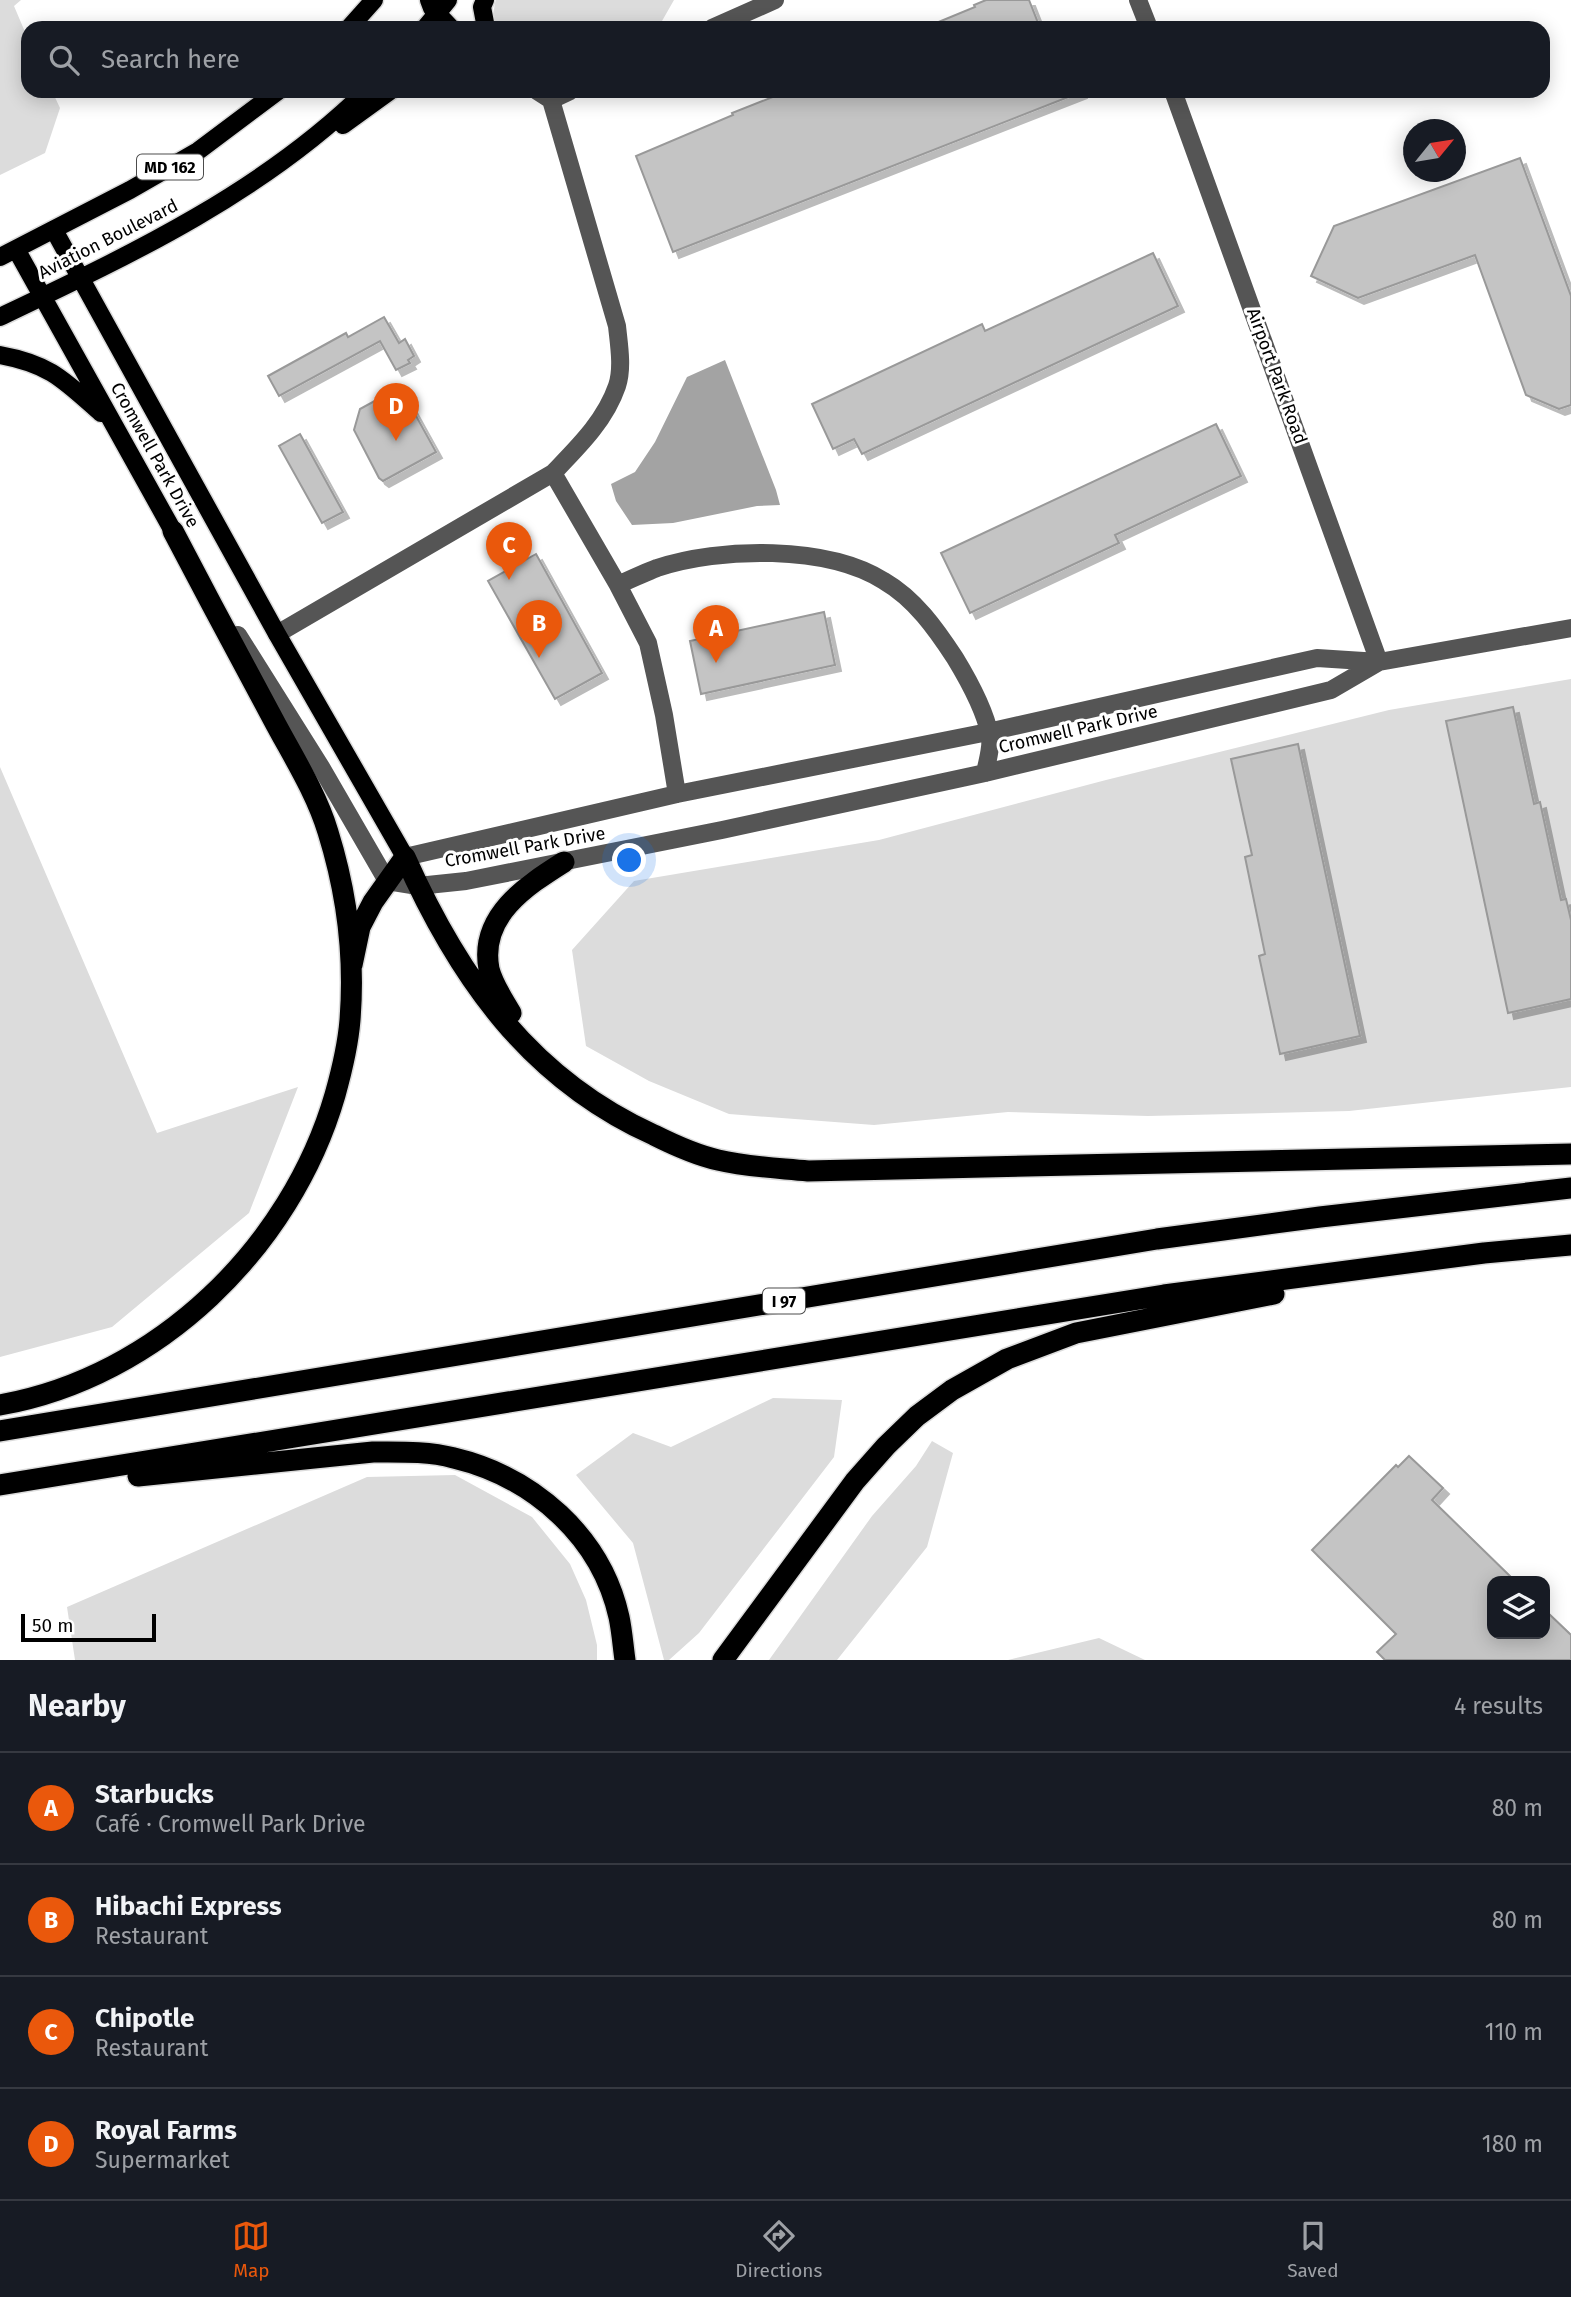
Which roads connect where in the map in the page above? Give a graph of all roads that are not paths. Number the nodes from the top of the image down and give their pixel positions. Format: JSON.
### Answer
{"nodes":[{"id":1,"x":374,"y":0,"type":"edge"},
{"id":2,"x":485,"y":0,"type":"edge"},
{"id":3,"x":775,"y":0,"type":"edge"},
{"id":4,"x":1138,"y":0,"type":"edge"},
{"id":5,"x":438,"y":5,"type":"edge"},
{"id":6,"x":355,"y":21,"type":"edge"},
{"id":7,"x":429,"y":21,"type":"edge"},
{"id":8,"x":447,"y":21,"type":"edge"},
{"id":9,"x":485,"y":21,"type":"edge"},
{"id":10,"x":728,"y":21,"type":"edge"},
{"id":11,"x":1146,"y":21,"type":"edge"},
{"id":12,"x":269,"y":98,"type":"edge"},
{"id":13,"x":359,"y":98,"type":"edge"},
{"id":14,"x":380,"y":98,"type":"edge"},
{"id":15,"x":545,"y":98,"type":"edge"},
{"id":16,"x":1176,"y":98,"type":"edge"},
{"id":17,"x":280,"y":163,"type":"junction"},
{"id":18,"x":54,"y":230,"type":"junction"},
{"id":19,"x":8,"y":253,"type":"edge"},
{"id":20,"x":80,"y":278,"type":"junction"},
{"id":21,"x":42,"y":297,"type":"junction"},
{"id":22,"x":0,"y":317,"type":"edge"},
{"id":23,"x":0,"y":355,"type":"edge"},
{"id":24,"x":113,"y":423,"type":"junction"},
{"id":25,"x":553,"y":472,"type":"junction"},
{"id":26,"x":173,"y":531,"type":"junction"},
{"id":27,"x":618,"y":585,"type":"junction"},
{"id":28,"x":1571,"y":628,"type":"edge"},
{"id":29,"x":276,"y":634,"type":"junction"},
{"id":30,"x":1379,"y":663,"type":"junction"},
{"id":31,"x":988,"y":732,"type":"junction"},
{"id":32,"x":985,"y":773,"type":"junction"},
{"id":33,"x":677,"y":794,"type":"junction"},
{"id":34,"x":405,"y":857,"type":"junction"},
{"id":35,"x":564,"y":862,"type":"junction"},
{"id":36,"x":387,"y":881,"type":"junction"},
{"id":37,"x":418,"y":886,"type":"junction"},
{"id":38,"x":352,"y":965,"type":"junction"},
{"id":39,"x":539,"y":1060,"type":"junction"},
{"id":40,"x":1571,"y":1154,"type":"edge"},
{"id":41,"x":1571,"y":1188,"type":"edge"},
{"id":42,"x":1571,"y":1245,"type":"edge"},
{"id":43,"x":1484,"y":1253,"type":"junction"},
{"id":44,"x":0,"y":1405,"type":"edge"},
{"id":45,"x":0,"y":1431,"type":"edge"},
{"id":46,"x":0,"y":1485,"type":"edge"},
{"id":47,"x":0,"y":1491,"type":"edge"},
{"id":48,"x":625,"y":1660,"type":"edge"},
{"id":49,"x":723,"y":1660,"type":"edge"}],
"edges":[{"from":1,"to":6,"type":"main road"},
{"from":2,"to":9,"type":"main road"},
{"from":3,"to":10,"type":"street"},
{"from":4,"to":11,"type":"street"},
{"from":5,"to":7,"type":"main road"},
{"from":5,"to":8,"type":"main road"},
{"from":12,"to":18,"type":"main road","name":"Aviation Boulevard","number":"MD 162"},
{"from":13,"to":17,"type":"main road","name":"Aviation Boulevard"},
{"from":14,"to":17,"type":"main road"},
{"from":15,"to":25,"type":"street"},
{"from":16,"to":30,"type":"street","name":"Airport Park Road"},
{"from":17,"to":20,"type":"main road","name":"Aviation Boulevard"},
{"from":18,"to":19,"type":"main road","name":"Aviation Boulevard","number":"MD 162"},
{"from":18,"to":20,"type":"main road","name":"Cromwell Park Drive"},
{"from":19,"to":21,"type":"main road","name":"Cromwell Park Drive"},
{"from":20,"to":21,"type":"main road","name":"Aviation Boulevard"},
{"from":20,"to":29,"type":"main road","name":"Cromwell Park Drive"},
{"from":21,"to":22,"type":"main road","name":"Aviation Boulevard"},
{"from":21,"to":24,"type":"main road","name":"Cromwell Park Drive"},
{"from":23,"to":24,"type":"main road"},
{"from":24,"to":26,"type":"main road","name":"Cromwell Park Drive"},
{"from":25,"to":27,"type":"street"},
{"from":25,"to":29,"type":"street"},
{"from":26,"to":36,"type":"street","name":"Cromwell Park Drive"},
{"from":26,"to":38,"type":"highway"},
{"from":27,"to":31,"type":"street"},
{"from":27,"to":33,"type":"street"},
{"from":28,"to":30,"type":"street","name":"Cromwell Park Drive"},
{"from":29,"to":34,"type":"main road","name":"Cromwell Park Drive"},
{"from":30,"to":31,"type":"street","name":"Cromwell Park Drive"},
{"from":30,"to":32,"type":"street","name":"Cromwell Park Drive"},
{"from":31,"to":32,"type":"street"},
{"from":31,"to":33,"type":"street","name":"Cromwell Park Drive"},
{"from":32,"to":35,"type":"street","name":"Cromwell Park Drive"},
{"from":33,"to":34,"type":"street","name":"Cromwell Park Drive"},
{"from":34,"to":36,"type":"highway"},
{"from":34,"to":37,"type":"highway"},
{"from":35,"to":37,"type":"street","name":"Cromwell Park Drive"},
{"from":35,"to":39,"type":"highway"},
{"from":36,"to":37,"type":"street","name":"Cromwell Park Drive"},
{"from":36,"to":38,"type":"highway"},
{"from":37,"to":39,"type":"highway"},
{"from":38,"to":44,"type":"highway"},
{"from":39,"to":40,"type":"highway"},
{"from":41,"to":45,"type":"highway","number":"I 97"},
{"from":42,"to":43,"type":"highway"},
{"from":43,"to":46,"type":"highway"},
{"from":43,"to":49,"type":"highway"},
{"from":47,"to":48,"type":"highway"}]}
